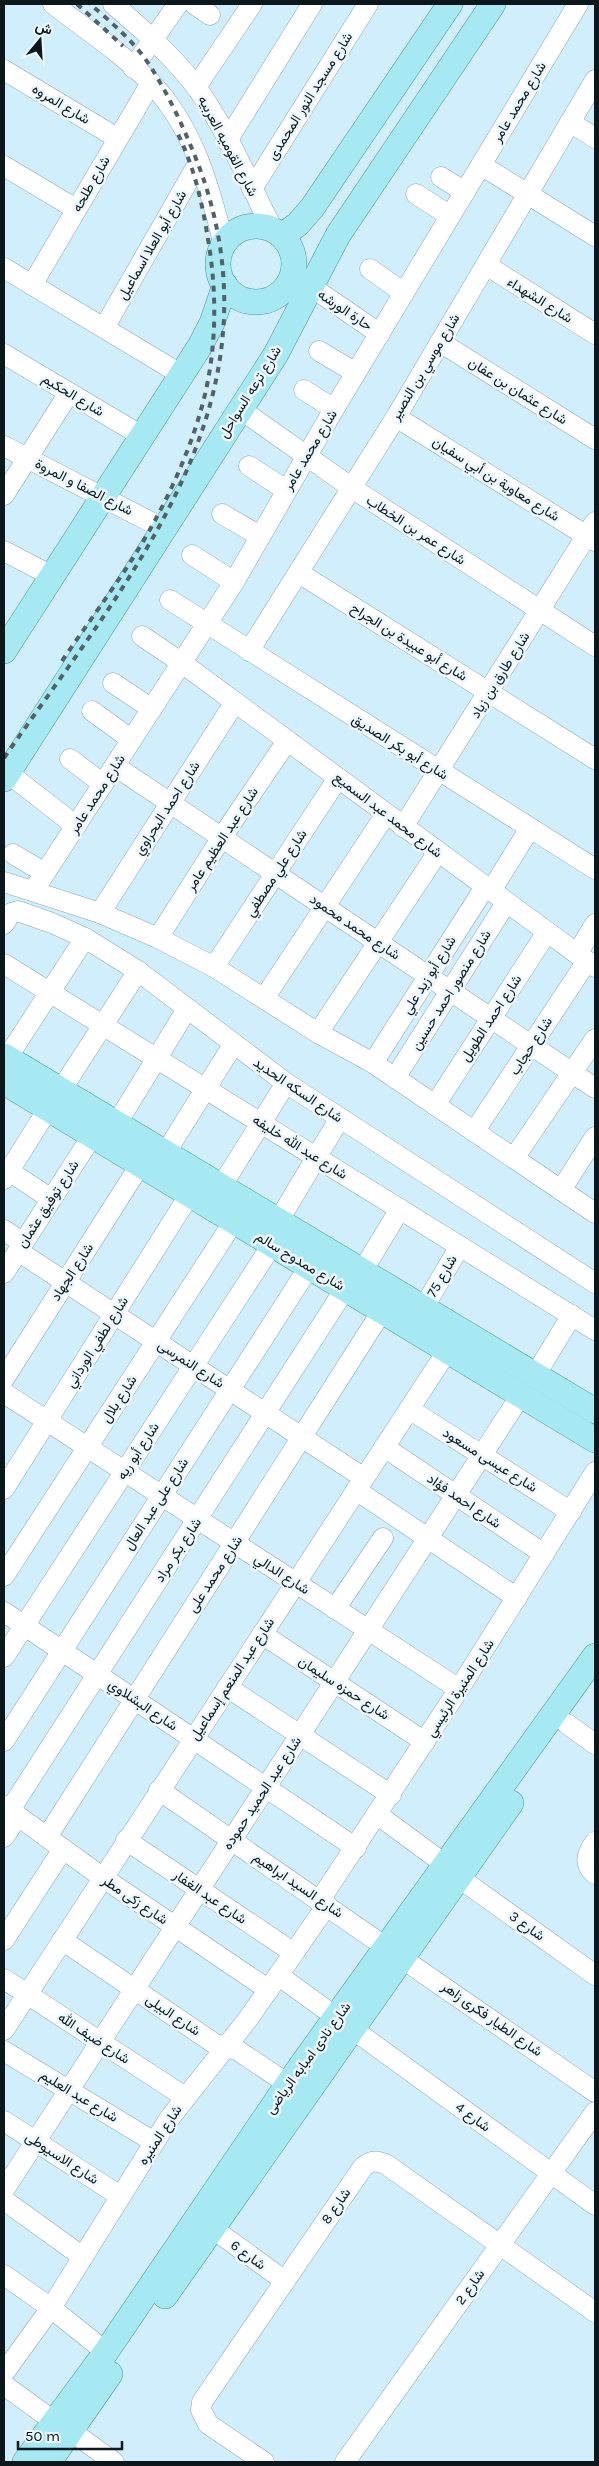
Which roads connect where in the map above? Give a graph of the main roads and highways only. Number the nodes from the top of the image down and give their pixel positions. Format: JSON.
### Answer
{"nodes":[{"id":1,"x":450,"y":4,"type":"edge"},
{"id":2,"x":493,"y":4,"type":"edge"},
{"id":3,"x":278,"y":233,"type":"junction"},
{"id":4,"x":225,"y":285,"type":"junction"},
{"id":5,"x":299,"y":292,"type":"junction"},
{"id":6,"x":4,"y":651,"type":"edge"},
{"id":7,"x":6,"y":776,"type":"edge"},
{"id":8,"x":5,"y":1057,"type":"edge"},
{"id":9,"x":4,"y":1082,"type":"edge"},
{"id":10,"x":54,"y":1099,"type":"junction"},
{"id":11,"x":595,"y":1411,"type":"edge"},
{"id":12,"x":595,"y":1440,"type":"edge"},
{"id":13,"x":595,"y":1656,"type":"edge"},
{"id":14,"x":595,"y":1684,"type":"edge"},
{"id":15,"x":452,"y":1871,"type":"junction"},
{"id":16,"x":344,"y":2023,"type":"junction"},
{"id":17,"x":62,"y":2427,"type":"junction"},
{"id":18,"x":25,"y":2462,"type":"edge"},
{"id":19,"x":49,"y":2462,"type":"edge"}],
"edges":[{"from":1,"to":3,"type":"main road"},
{"from":2,"to":5,"type":"main road","name":"شارع ترعه السواحل"},
{"from":3,"to":4,"type":"main road"},
{"from":3,"to":5,"type":"main road"},
{"from":4,"to":5,"type":"main road"},
{"from":4,"to":6,"type":"main road"},
{"from":5,"to":7,"type":"main road","name":"شارع ترعه السواحل"},
{"from":8,"to":10,"type":"main road","name":"شارع ممدوح سالم"},
{"from":9,"to":10,"type":"main road","name":"شارع ممدوح سالم"},
{"from":10,"to":11,"type":"main road","name":"شارع ممدوح سالم"},
{"from":10,"to":12,"type":"main road","name":"شارع ممدوح سالم"},
{"from":13,"to":15,"type":"main road","name":"شارع نادى امبابه الرياضى"},
{"from":14,"to":15,"type":"main road","name":"شارع نادى امبابه الرياضى"},
{"from":15,"to":16,"type":"main road","name":"شارع نادى امبابه الرياضى"},
{"from":16,"to":17,"type":"main road","name":"شارع نادى امبابه الرياضى"},
{"from":16,"to":17,"type":"main road","name":"شارع نادى امبابه الرياضى"},
{"from":17,"to":18,"type":"main road","name":"شارع نادى امبابه الرياضى"},
{"from":17,"to":19,"type":"main road","name":"شارع نادى امبابه الرياضى"}]}
